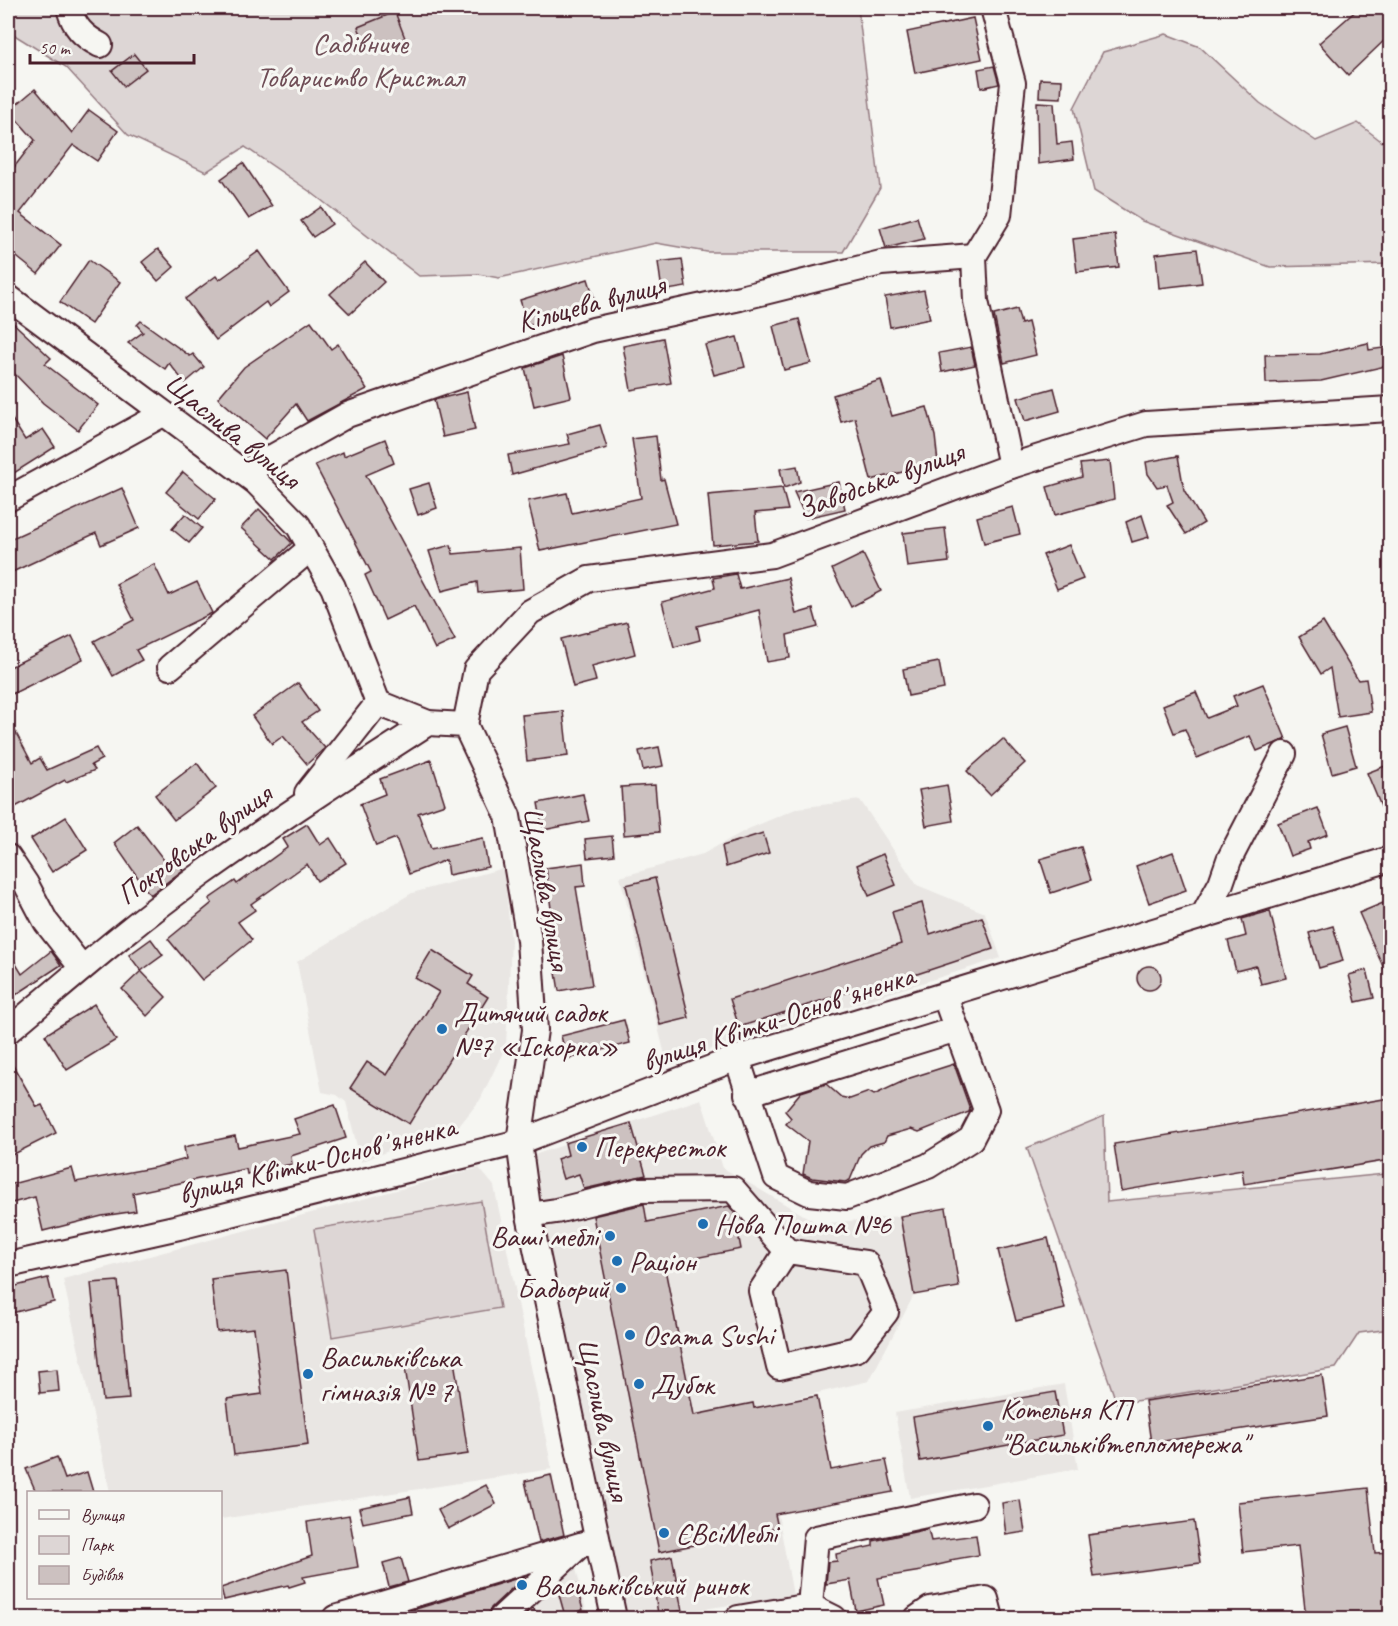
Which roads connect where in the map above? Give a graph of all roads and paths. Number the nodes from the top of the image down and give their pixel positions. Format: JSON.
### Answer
{"nodes":[{"id":1,"x":69,"y":8,"type":"edge"},
{"id":2,"x":993,"y":8,"type":"edge"},
{"id":3,"x":100,"y":45,"type":"dead end"},
{"id":4,"x":974,"y":256,"type":"junction"},
{"id":5,"x":8,"y":297,"type":"edge"},
{"id":6,"x":1390,"y":409,"type":"edge"},
{"id":7,"x":163,"y":414,"type":"junction"},
{"id":8,"x":1011,"y":466,"type":"junction"},
{"id":9,"x":244,"y":473,"type":"junction"},
{"id":10,"x":8,"y":499,"type":"edge"},
{"id":11,"x":311,"y":548,"type":"junction"},
{"id":12,"x":170,"y":667,"type":"dead end"},
{"id":13,"x":378,"y":703,"type":"junction"},
{"id":14,"x":428,"y":723,"type":"junction"},
{"id":15,"x":465,"y":725,"type":"junction"},
{"id":16,"x":1284,"y":754,"type":"dead end"},
{"id":17,"x":294,"y":810,"type":"junction"},
{"id":18,"x":8,"y":857,"type":"edge"},
{"id":19,"x":1390,"y":859,"type":"edge"},
{"id":20,"x":1203,"y":916,"type":"junction"},
{"id":21,"x":82,"y":968,"type":"junction"},
{"id":22,"x":945,"y":997,"type":"junction"},
{"id":23,"x":957,"y":1029,"type":"junction"},
{"id":24,"x":8,"y":1031,"type":"edge"},
{"id":25,"x":737,"y":1058,"type":"junction"},
{"id":26,"x":747,"y":1094,"type":"junction"},
{"id":27,"x":519,"y":1142,"type":"junction"},
{"id":28,"x":529,"y":1215,"type":"junction"},
{"id":29,"x":787,"y":1251,"type":"junction"},
{"id":30,"x":8,"y":1265,"type":"edge"},
{"id":31,"x":974,"y":1505,"type":"dead end"},
{"id":32,"x":597,"y":1540,"type":"junction"},
{"id":33,"x":810,"y":1606,"type":"junction"},
{"id":34,"x":335,"y":1618,"type":"edge"},
{"id":35,"x":501,"y":1618,"type":"edge"},
{"id":36,"x":614,"y":1618,"type":"edge"},
{"id":37,"x":738,"y":1618,"type":"edge"},
{"id":38,"x":834,"y":1618,"type":"edge"},
{"id":39,"x":917,"y":1618,"type":"edge"},
{"id":40,"x":991,"y":1618,"type":"edge"}],
"edges":[{"from":1,"to":3,"type":"street"},
{"from":2,"to":4,"type":"street"},
{"from":4,"to":8,"type":"street"},
{"from":4,"to":9,"type":"street","name":"Кільцева вулиця"},
{"from":5,"to":7,"type":"street","name":"Щаслива вулиця"},
{"from":6,"to":8,"type":"street","name":"Заводська вулиця"},
{"from":7,"to":9,"type":"street","name":"Щаслива вулиця"},
{"from":7,"to":10,"type":"street"},
{"from":8,"to":15,"type":"street","name":"Заводська вулиця"},
{"from":9,"to":11,"type":"street","name":"Щаслива вулиця"},
{"from":11,"to":12,"type":"street"},
{"from":11,"to":13,"type":"street","name":"Щаслива вулиця"},
{"from":13,"to":14,"type":"street"},
{"from":13,"to":17,"type":"street"},
{"from":14,"to":15,"type":"street"},
{"from":14,"to":17,"type":"street","name":"Покровська вулиця"},
{"from":15,"to":27,"type":"street","name":"Щаслива вулиця"},
{"from":16,"to":20,"type":"street"},
{"from":17,"to":21,"type":"street","name":"Покровська вулиця"},
{"from":18,"to":21,"type":"street"},
{"from":19,"to":20,"type":"street","name":"вулиця Квітки-Основʼяненка"},
{"from":20,"to":22,"type":"street","name":"вулиця Квітки-Основʼяненка"},
{"from":21,"to":24,"type":"street","name":"Покровська вулиця"},
{"from":22,"to":23,"type":"street"},
{"from":22,"to":25,"type":"street","name":"вулиця Квітки-Основʼяненка"},
{"from":23,"to":26,"type":"street"},
{"from":23,"to":26,"type":"street"},
{"from":25,"to":26,"type":"street"},
{"from":25,"to":27,"type":"street","name":"вулиця Квітки-Основʼяненка"},
{"from":27,"to":28,"type":"street","name":"Щаслива вулиця"},
{"from":27,"to":30,"type":"street","name":"вулиця Квітки-Основʼяненка"},
{"from":28,"to":29,"type":"street"},
{"from":28,"to":32,"type":"street","name":"Щаслива вулиця"},
{"from":29,"to":29,"type":"street"},
{"from":31,"to":33,"type":"street"},
{"from":32,"to":34,"type":"street","name":"Щаслива вулиця"},
{"from":32,"to":35,"type":"street"},
{"from":32,"to":36,"type":"street","name":"Щаслива вулиця"},
{"from":33,"to":37,"type":"street"},
{"from":33,"to":38,"type":"street"},
{"from":39,"to":40,"type":"street"}]}
